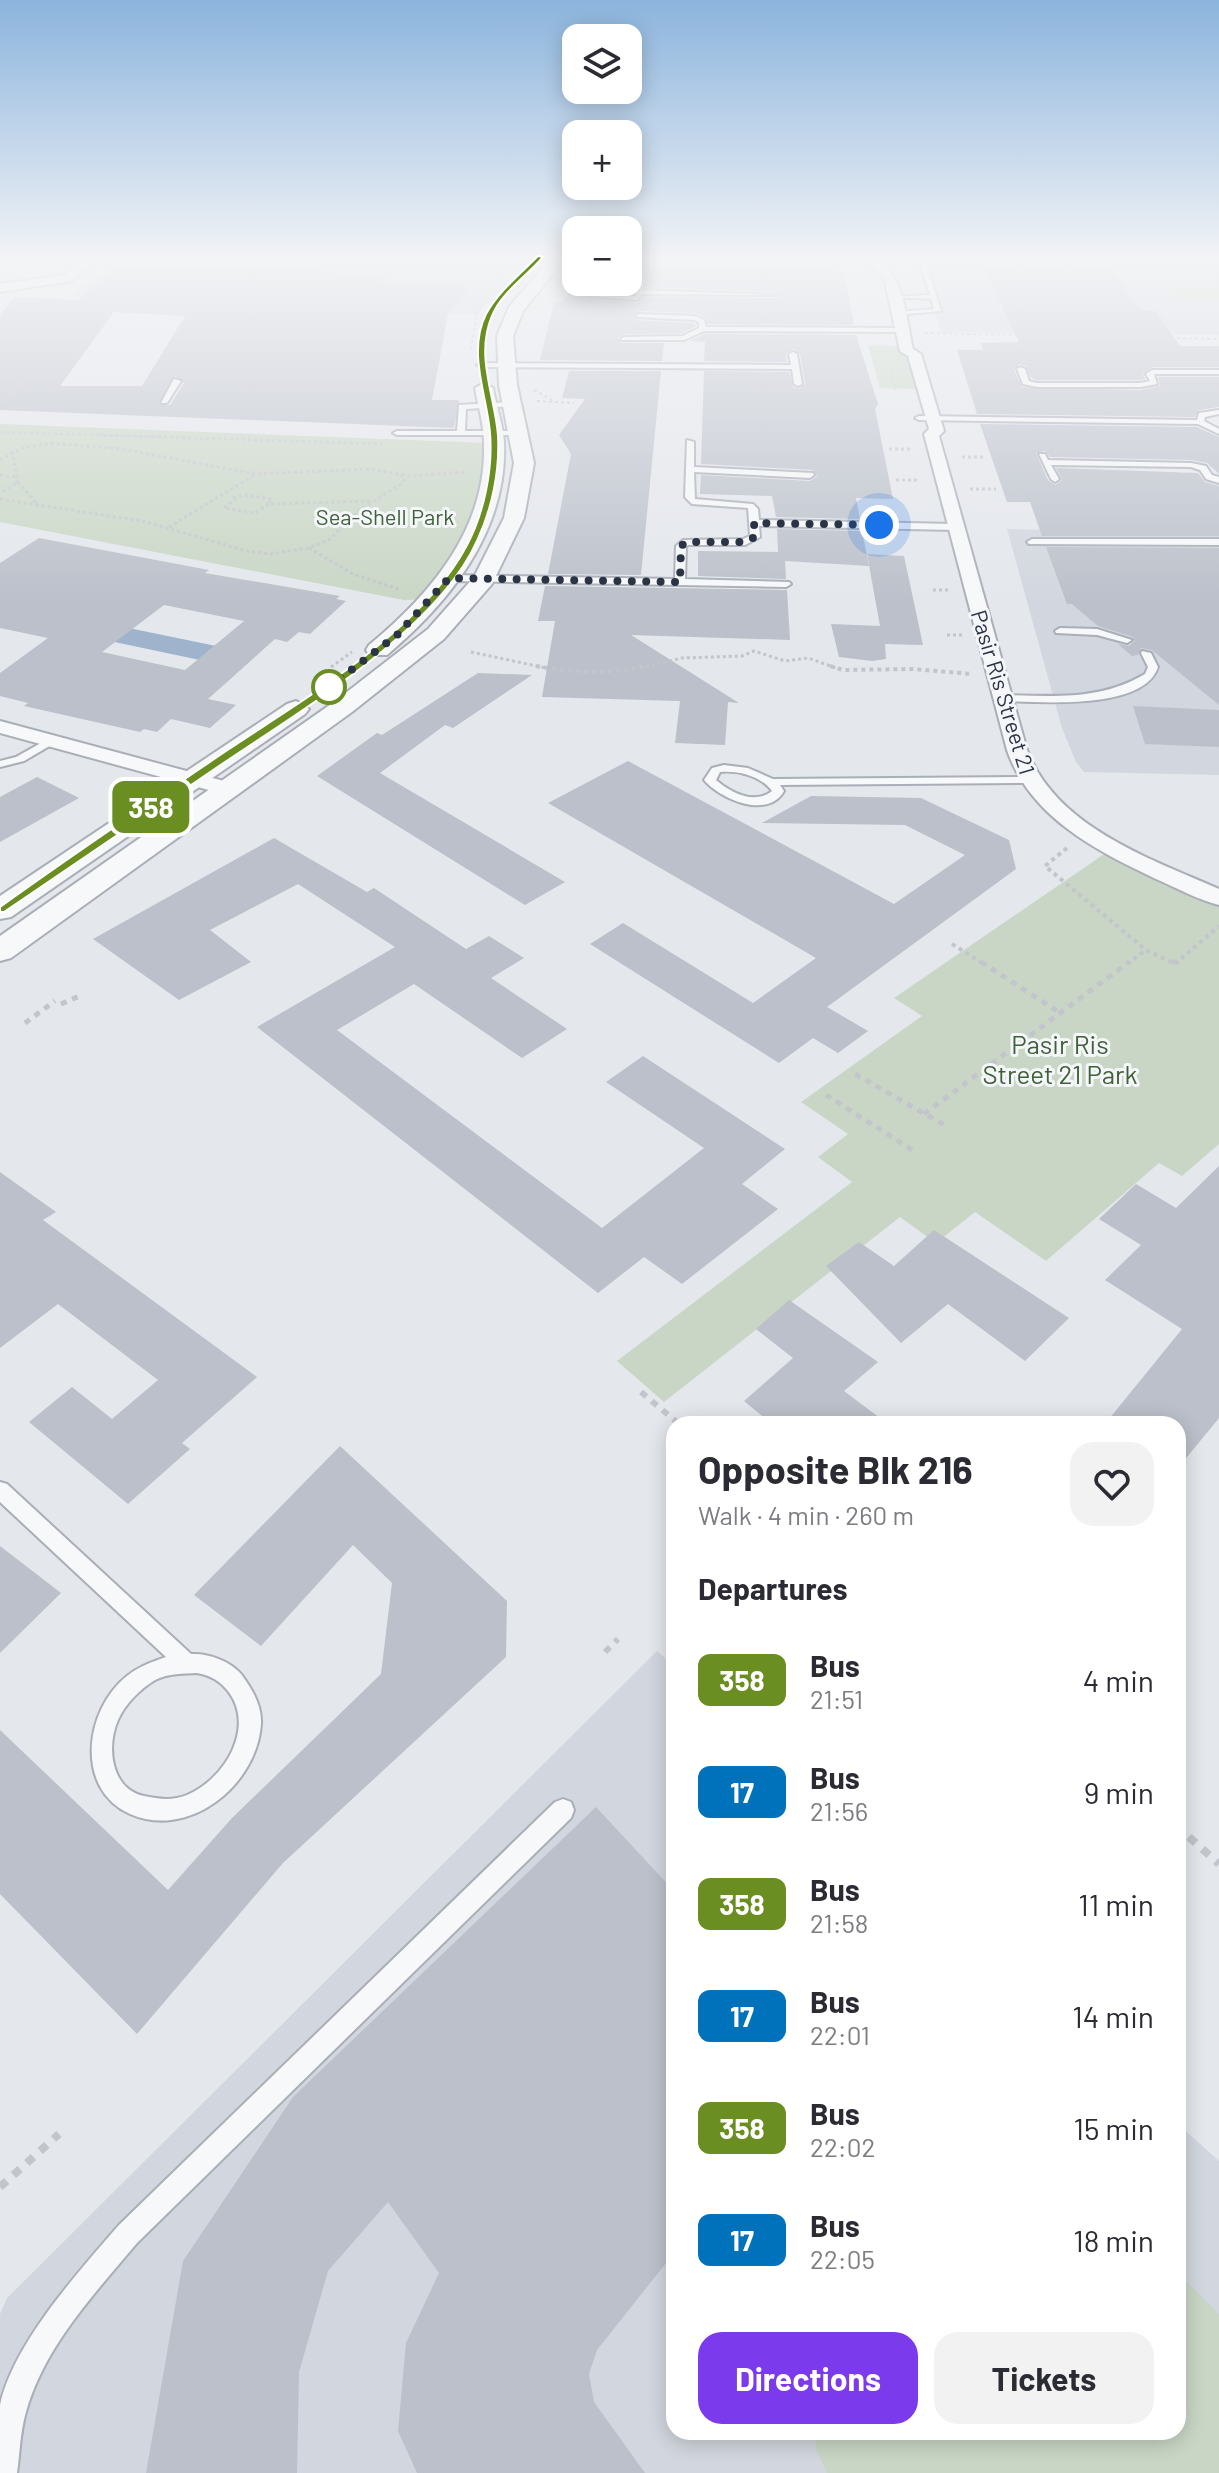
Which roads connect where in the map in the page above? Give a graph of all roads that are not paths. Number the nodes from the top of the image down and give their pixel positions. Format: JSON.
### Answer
{"nodes":[{"id":1,"x":483,"y":372,"type":"edge"},
{"id":2,"x":506,"y":372,"type":"edge"},
{"id":3,"x":614,"y":372,"type":"edge"},
{"id":4,"x":796,"y":372,"type":"edge"},
{"id":5,"x":918,"y":372,"type":"edge"},
{"id":6,"x":1022,"y":372,"type":"edge"},
{"id":7,"x":1152,"y":372,"type":"edge"},
{"id":8,"x":1165,"y":372,"type":"edge"},
{"id":9,"x":1217,"y":374,"type":"edge"},
{"id":10,"x":613,"y":378,"type":"dead end"},
{"id":11,"x":177,"y":381,"type":"dead end"},
{"id":12,"x":798,"y":384,"type":"dead end"},
{"id":13,"x":164,"y":401,"type":"dead end"},
{"id":14,"x":512,"y":404,"type":"junction"},
{"id":15,"x":487,"y":405,"type":"junction"},
{"id":16,"x":1219,"y":412,"type":"edge"},
{"id":17,"x":1200,"y":422,"type":"junction"},
{"id":18,"x":928,"y":423,"type":"junction"},
{"id":19,"x":461,"y":432,"type":"junction"},
{"id":20,"x":1219,"y":432,"type":"edge"},
{"id":21,"x":397,"y":433,"type":"dead end"},
{"id":22,"x":494,"y":433,"type":"junction"},
{"id":23,"x":520,"y":433,"type":"junction"},
{"id":24,"x":690,"y":442,"type":"dead end"},
{"id":25,"x":689,"y":469,"type":"junction"},
{"id":26,"x":810,"y":475,"type":"dead end"},
{"id":27,"x":1055,"y":479,"type":"dead end"},
{"id":28,"x":1219,"y":480,"type":"edge"},
{"id":29,"x":754,"y":523,"type":"junction"},
{"id":30,"x":955,"y":527,"type":"junction"},
{"id":31,"x":1032,"y":542,"type":"dead end"},
{"id":32,"x":1219,"y":542,"type":"edge"},
{"id":33,"x":449,"y":578,"type":"junction"},
{"id":34,"x":484,"y":579,"type":"junction"},
{"id":35,"x":680,"y":582,"type":"junction"},
{"id":36,"x":786,"y":584,"type":"dead end"},
{"id":37,"x":1060,"y":631,"type":"dead end"},
{"id":38,"x":1127,"y":640,"type":"dead end"},
{"id":39,"x":1146,"y":653,"type":"dead end"},
{"id":40,"x":1002,"y":698,"type":"junction"},
{"id":41,"x":0,"y":727,"type":"edge"},
{"id":42,"x":0,"y":737,"type":"edge"},
{"id":43,"x":46,"y":745,"type":"junction"},
{"id":44,"x":0,"y":764,"type":"edge"},
{"id":45,"x":1029,"y":780,"type":"junction"},
{"id":46,"x":771,"y":782,"type":"junction"},
{"id":47,"x":201,"y":790,"type":"junction"},
{"id":48,"x":1219,"y":898,"type":"edge"},
{"id":49,"x":0,"y":910,"type":"edge"},
{"id":50,"x":0,"y":951,"type":"edge"},
{"id":51,"x":0,"y":1490,"type":"edge"},
{"id":52,"x":188,"y":1664,"type":"junction"},
{"id":53,"x":563,"y":1810,"type":"dead end"},
{"id":54,"x":3,"y":2473,"type":"edge"}],
"edges":[{"from":1,"to":15,"type":"street"},
{"from":2,"to":14,"type":"street"},
{"from":3,"to":10,"type":"lane"},
{"from":4,"to":12,"type":"lane"},
{"from":5,"to":18,"type":"street","name":"Pasir Ris Street 21"},
{"from":6,"to":7,"type":"lane"},
{"from":8,"to":9,"type":"lane"},
{"from":11,"to":13,"type":"lane"},
{"from":14,"to":15,"type":"lane"},
{"from":14,"to":23,"type":"street"},
{"from":15,"to":19,"type":"lane"},
{"from":15,"to":22,"type":"street"},
{"from":16,"to":17,"type":"lane"},
{"from":17,"to":18,"type":"lane"},
{"from":17,"to":20,"type":"lane"},
{"from":18,"to":30,"type":"street","name":"Pasir Ris Street 21"},
{"from":19,"to":21,"type":"lane"},
{"from":19,"to":22,"type":"lane"},
{"from":22,"to":23,"type":"lane"},
{"from":22,"to":33,"type":"street"},
{"from":23,"to":34,"type":"street"},
{"from":24,"to":25,"type":"lane"},
{"from":25,"to":26,"type":"lane"},
{"from":25,"to":29,"type":"lane"},
{"from":27,"to":28,"type":"lane"},
{"from":29,"to":30,"type":"lane"},
{"from":29,"to":35,"type":"lane"},
{"from":30,"to":40,"type":"street","name":"Pasir Ris Street 21"},
{"from":31,"to":32,"type":"lane"},
{"from":33,"to":34,"type":"lane"},
{"from":33,"to":47,"type":"street"},
{"from":34,"to":35,"type":"lane"},
{"from":34,"to":47,"type":"street"},
{"from":35,"to":36,"type":"lane"},
{"from":37,"to":38,"type":"lane"},
{"from":39,"to":40,"type":"lane"},
{"from":40,"to":45,"type":"street","name":"Pasir Ris Street 21"},
{"from":41,"to":43,"type":"street"},
{"from":42,"to":43,"type":"street"},
{"from":43,"to":44,"type":"lane"},
{"from":43,"to":47,"type":"street"},
{"from":45,"to":46,"type":"lane"},
{"from":45,"to":48,"type":"street","name":"Pasir Ris Street 21"},
{"from":46,"to":46,"type":"lane"},
{"from":47,"to":49,"type":"street"},
{"from":47,"to":50,"type":"street"},
{"from":51,"to":52,"type":"lane"},
{"from":52,"to":52,"type":"lane"},
{"from":53,"to":54,"type":"lane"}]}
